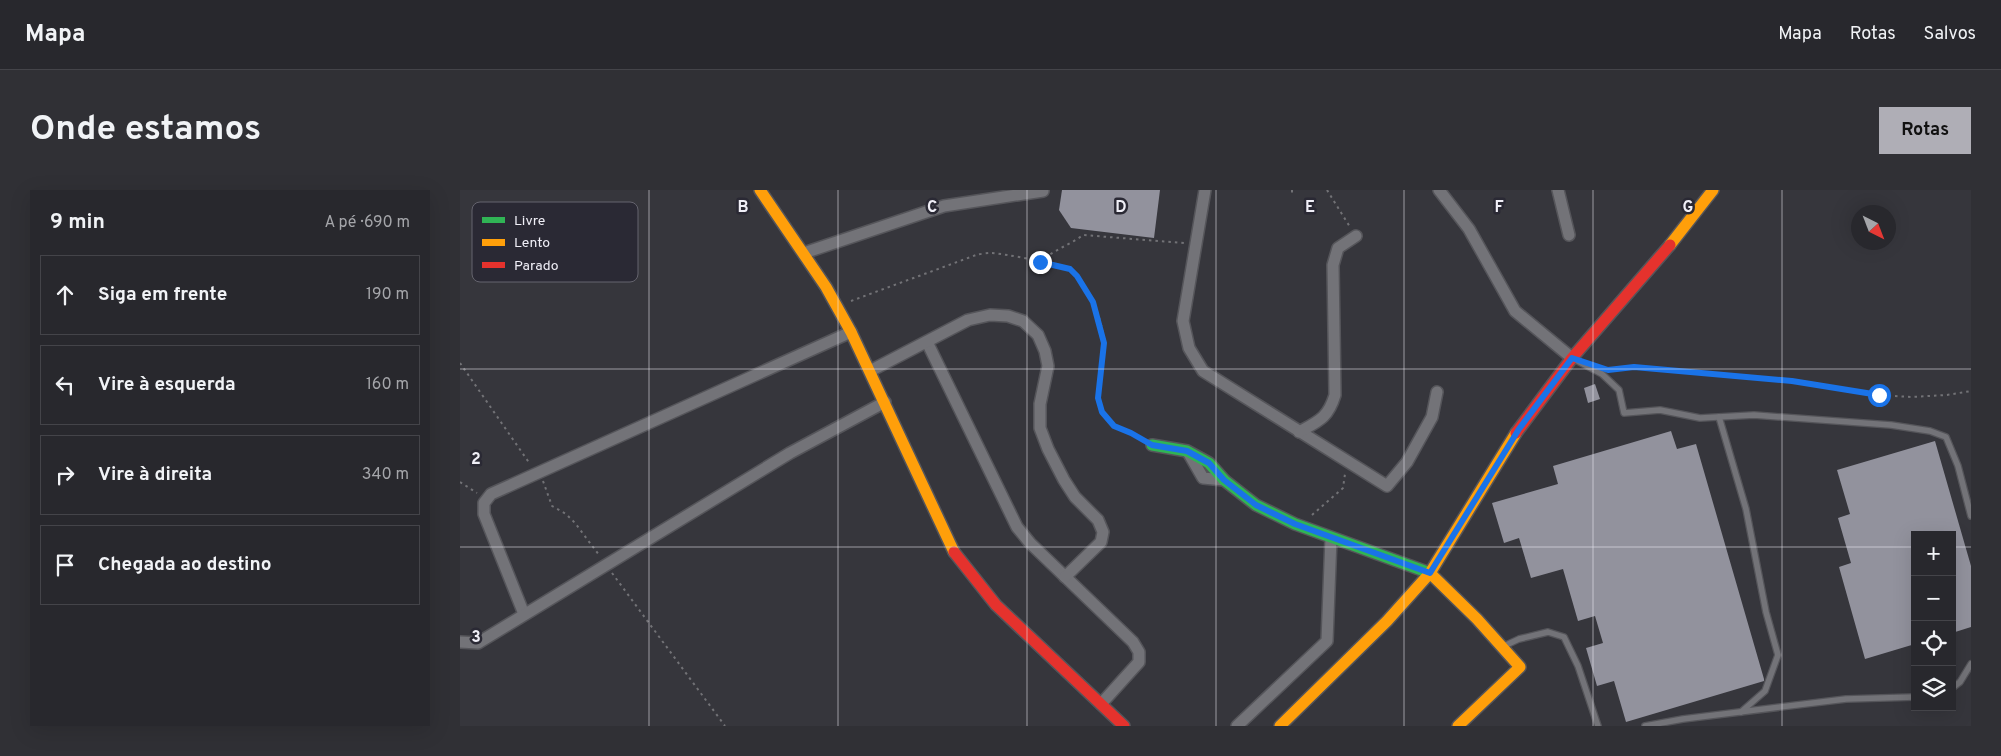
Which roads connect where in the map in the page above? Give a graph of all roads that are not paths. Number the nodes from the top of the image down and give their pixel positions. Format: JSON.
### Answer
{"nodes":[{"id":1,"x":760,"y":190,"type":"edge"},
{"id":2,"x":1205,"y":190,"type":"edge"},
{"id":3,"x":1439,"y":190,"type":"edge"},
{"id":4,"x":1558,"y":190,"type":"edge"},
{"id":5,"x":1713,"y":190,"type":"edge"},
{"id":6,"x":1043,"y":191,"type":"edge"},
{"id":7,"x":1569,"y":235,"type":"dead end"},
{"id":8,"x":1356,"y":236,"type":"road end"},
{"id":9,"x":804,"y":253,"type":"junction"},
{"id":10,"x":851,"y":332,"type":"junction"},
{"id":11,"x":927,"y":342,"type":"junction"},
{"id":12,"x":1572,"y":358,"type":"junction"},
{"id":13,"x":870,"y":371,"type":"junction"},
{"id":14,"x":1437,"y":392,"type":"dead end"},
{"id":15,"x":884,"y":402,"type":"junction"},
{"id":16,"x":1719,"y":417,"type":"junction"},
{"id":17,"x":1299,"y":432,"type":"junction"},
{"id":18,"x":1152,"y":445,"type":"road end"},
{"id":19,"x":1971,"y":516,"type":"edge"},
{"id":20,"x":1331,"y":538,"type":"junction"},
{"id":21,"x":1430,"y":573,"type":"junction"},
{"id":22,"x":1065,"y":577,"type":"junction"},
{"id":23,"x":524,"y":614,"type":"junction"},
{"id":24,"x":460,"y":642,"type":"edge"},
{"id":25,"x":1502,"y":647,"type":"junction"},
{"id":26,"x":1971,"y":664,"type":"edge"},
{"id":27,"x":1956,"y":685,"type":"edge"},
{"id":28,"x":1911,"y":697,"type":"edge"},
{"id":29,"x":1102,"y":704,"type":"junction"},
{"id":30,"x":1741,"y":712,"type":"junction"},
{"id":31,"x":1124,"y":726,"type":"edge"},
{"id":32,"x":1238,"y":726,"type":"edge"},
{"id":33,"x":1280,"y":726,"type":"edge"},
{"id":34,"x":1458,"y":726,"type":"edge"},
{"id":35,"x":1598,"y":726,"type":"edge"},
{"id":36,"x":1645,"y":726,"type":"edge"}],
"edges":[{"from":1,"to":9,"type":"main road"},
{"from":2,"to":17,"type":"street"},
{"from":3,"to":12,"type":"street"},
{"from":4,"to":7,"type":"street"},
{"from":5,"to":12,"type":"main road"},
{"from":6,"to":9,"type":"street"},
{"from":8,"to":17,"type":"street"},
{"from":9,"to":10,"type":"main road"},
{"from":10,"to":13,"type":"main road"},
{"from":10,"to":23,"type":"street"},
{"from":11,"to":13,"type":"street"},
{"from":11,"to":22,"type":"street"},
{"from":11,"to":22,"type":"street"},
{"from":12,"to":16,"type":"lane"},
{"from":12,"to":21,"type":"main road"},
{"from":13,"to":15,"type":"main road"},
{"from":14,"to":17,"type":"street"},
{"from":15,"to":23,"type":"street"},
{"from":15,"to":29,"type":"main road"},
{"from":16,"to":19,"type":"lane"},
{"from":16,"to":30,"type":"lane"},
{"from":18,"to":20,"type":"main road"},
{"from":20,"to":21,"type":"main road"},
{"from":20,"to":32,"type":"street"},
{"from":21,"to":25,"type":"main road"},
{"from":21,"to":33,"type":"main road"},
{"from":22,"to":29,"type":"street"},
{"from":23,"to":24,"type":"street"},
{"from":25,"to":34,"type":"main road"},
{"from":25,"to":35,"type":"lane"},
{"from":26,"to":27,"type":"lane"},
{"from":28,"to":30,"type":"lane"},
{"from":29,"to":31,"type":"main road"},
{"from":30,"to":36,"type":"lane"}]}
